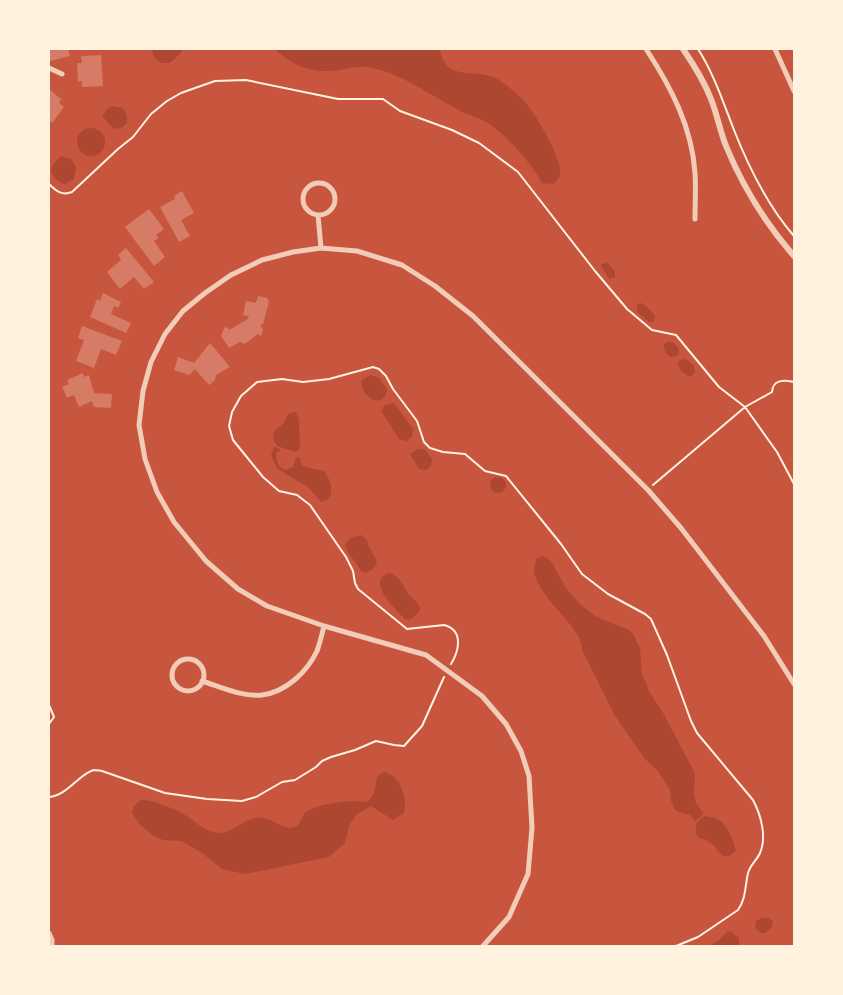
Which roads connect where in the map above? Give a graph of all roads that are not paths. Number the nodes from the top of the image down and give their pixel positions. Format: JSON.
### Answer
{"nodes":[{"id":1,"x":646,"y":49,"type":"edge"},
{"id":2,"x":683,"y":49,"type":"edge"},
{"id":3,"x":775,"y":49,"type":"edge"},
{"id":4,"x":49,"y":68,"type":"edge"},
{"id":5,"x":62,"y":74,"type":"dead end"},
{"id":6,"x":794,"y":91,"type":"edge"},
{"id":7,"x":318,"y":215,"type":"junction"},
{"id":8,"x":695,"y":219,"type":"dead end"},
{"id":9,"x":321,"y":248,"type":"junction"},
{"id":10,"x":794,"y":256,"type":"edge"},
{"id":11,"x":324,"y":626,"type":"junction"},
{"id":12,"x":202,"y":681,"type":"junction"},
{"id":13,"x":794,"y":684,"type":"edge"},
{"id":14,"x":49,"y":933,"type":"edge"},
{"id":15,"x":52,"y":946,"type":"edge"},
{"id":16,"x":483,"y":946,"type":"edge"}],
"edges":[{"from":1,"to":8,"type":"street"},
{"from":2,"to":10,"type":"street"},
{"from":3,"to":6,"type":"street"},
{"from":4,"to":5,"type":"street"},
{"from":7,"to":7,"type":"street"},
{"from":7,"to":9,"type":"street"},
{"from":9,"to":11,"type":"street"},
{"from":9,"to":13,"type":"street"},
{"from":11,"to":12,"type":"street"},
{"from":11,"to":16,"type":"street"},
{"from":12,"to":12,"type":"street"},
{"from":14,"to":15,"type":"street"}]}
